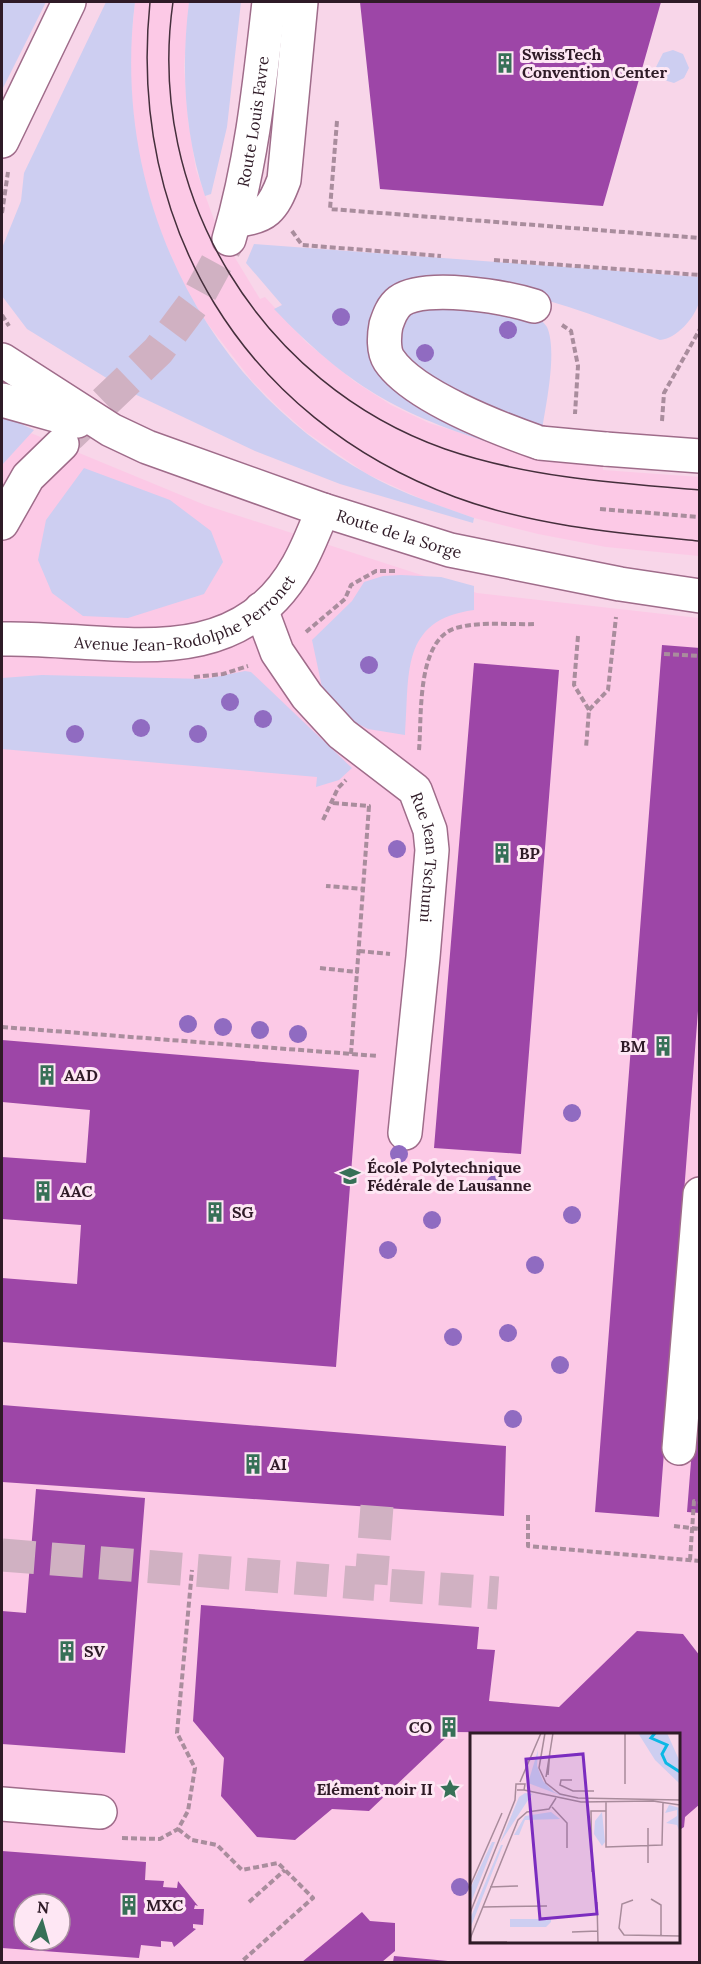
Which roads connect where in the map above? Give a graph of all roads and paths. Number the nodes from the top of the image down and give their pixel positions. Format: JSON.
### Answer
{"nodes":[{"id":1,"x":69,"y":2,"type":"edge"},
{"id":2,"x":268,"y":2,"type":"edge"},
{"id":3,"x":301,"y":2,"type":"edge"},
{"id":4,"x":337,"y":121,"type":"dead end"},
{"id":5,"x":2,"y":141,"type":"edge"},
{"id":6,"x":273,"y":204,"type":"junction"},
{"id":7,"x":699,"y":238,"type":"edge"},
{"id":8,"x":443,"y":256,"type":"dead end"},
{"id":9,"x":490,"y":260,"type":"dead end"},
{"id":10,"x":699,"y":275,"type":"edge"},
{"id":11,"x":534,"y":306,"type":"joint"},
{"id":12,"x":699,"y":329,"type":"edge"},
{"id":13,"x":2,"y":360,"type":"edge"},
{"id":14,"x":2,"y":400,"type":"edge"},
{"id":15,"x":574,"y":421,"type":"dead end"},
{"id":16,"x":661,"y":427,"type":"dead end"},
{"id":17,"x":111,"y":430,"type":"junction"},
{"id":18,"x":62,"y":444,"type":"tunnel mouth"},
{"id":19,"x":699,"y":456,"type":"edge"},
{"id":20,"x":600,"y":509,"type":"dead end"},
{"id":21,"x":323,"y":510,"type":"junction"},
{"id":22,"x":699,"y":517,"type":"edge"},
{"id":23,"x":2,"y":524,"type":"edge"},
{"id":24,"x":407,"y":571,"type":"dead end"},
{"id":25,"x":620,"y":584,"type":"junction"},
{"id":26,"x":699,"y":596,"type":"edge"},
{"id":27,"x":261,"y":609,"type":"junction"},
{"id":28,"x":535,"y":624,"type":"dead end"},
{"id":29,"x":578,"y":636,"type":"dead end"},
{"id":30,"x":2,"y":639,"type":"edge"},
{"id":31,"x":277,"y":652,"type":"junction"},
{"id":32,"x":663,"y":654,"type":"dead end"},
{"id":33,"x":699,"y":656,"type":"edge"},
{"id":34,"x":589,"y":710,"type":"junction"},
{"id":35,"x":586,"y":748,"type":"dead end"},
{"id":36,"x":371,"y":756,"type":"junction"},
{"id":37,"x":415,"y":790,"type":"junction"},
{"id":38,"x":333,"y":803,"type":"junction"},
{"id":39,"x":323,"y":820,"type":"dead end"},
{"id":40,"x":326,"y":886,"type":"dead end"},
{"id":41,"x":363,"y":889,"type":"junction"},
{"id":42,"x":320,"y":968,"type":"dead end"},
{"id":43,"x":357,"y":972,"type":"junction"},
{"id":44,"x":2,"y":1027,"type":"edge"},
{"id":45,"x":351,"y":1054,"type":"junction"},
{"id":46,"x":378,"y":1063,"type":"dead end"},
{"id":47,"x":405,"y":1132,"type":"dead end"},
{"id":48,"x":699,"y":1194,"type":"edge"},
{"id":49,"x":679,"y":1448,"type":"dead end"},
{"id":50,"x":699,"y":1502,"type":"edge"},
{"id":51,"x":528,"y":1515,"type":"dead end"},
{"id":52,"x":674,"y":1526,"type":"dead end"},
{"id":53,"x":699,"y":1529,"type":"edge"},
{"id":54,"x":690,"y":1560,"type":"junction"},
{"id":55,"x":699,"y":1561,"type":"edge"},
{"id":56,"x":192,"y":1570,"type":"dead end"},
{"id":57,"x":2,"y":1804,"type":"edge"},
{"id":58,"x":106,"y":1825,"type":"joint"},
{"id":59,"x":178,"y":1829,"type":"junction"},
{"id":60,"x":285,"y":1870,"type":"junction"},
{"id":61,"x":249,"y":1902,"type":"dead end"},
{"id":62,"x":241,"y":1962,"type":"edge"}],
"edges":[{"from":1,"to":5,"type":"street"},
{"from":2,"to":6,"type":"street","name":"Route Louis Favre"},
{"from":3,"to":6,"type":"street"},
{"from":4,"to":7,"type":"path"},
{"from":6,"to":8,"type":"path"},
{"from":9,"to":10,"type":"path"},
{"from":11,"to":15,"type":"path"},
{"from":11,"to":19,"type":"street","bridge":true},
{"from":12,"to":16,"type":"path"},
{"from":13,"to":17,"type":"street","name":"Route de la Sorge"},
{"from":14,"to":17,"type":"street","name":"Route de la Sorge"},
{"from":17,"to":21,"type":"street","name":"Route de la Sorge"},
{"from":18,"to":23,"type":"street"},
{"from":20,"to":22,"type":"path"},
{"from":21,"to":25,"type":"street","name":"Route de la Sorge"},
{"from":21,"to":27,"type":"street","name":"Avenue Jean-Rodolphe Perronet"},
{"from":24,"to":31,"type":"path"},
{"from":25,"to":26,"type":"street","name":"Route de la Sorge"},
{"from":25,"to":34,"type":"path"},
{"from":27,"to":30,"type":"street","name":"Avenue Jean-Rodolphe Perronet"},
{"from":27,"to":31,"type":"street","name":"Rue Jean Tschumi"},
{"from":28,"to":37,"type":"path"},
{"from":29,"to":34,"type":"path"},
{"from":31,"to":36,"type":"street","name":"Rue Jean Tschumi"},
{"from":32,"to":33,"type":"path"},
{"from":34,"to":35,"type":"path"},
{"from":36,"to":37,"type":"street","name":"Rue Jean Tschumi"},
{"from":36,"to":38,"type":"path"},
{"from":37,"to":47,"type":"street","name":"Rue Jean Tschumi"},
{"from":38,"to":39,"type":"path"},
{"from":38,"to":41,"type":"path"},
{"from":40,"to":41,"type":"path"},
{"from":41,"to":43,"type":"path"},
{"from":42,"to":43,"type":"path"},
{"from":43,"to":45,"type":"path"},
{"from":44,"to":45,"type":"path"},
{"from":45,"to":46,"type":"path"},
{"from":48,"to":49,"type":"street"},
{"from":50,"to":54,"type":"path"},
{"from":51,"to":54,"type":"path"},
{"from":52,"to":53,"type":"path"},
{"from":54,"to":55,"type":"path"},
{"from":56,"to":59,"type":"path"},
{"from":57,"to":58,"type":"street"},
{"from":58,"to":59,"type":"path"},
{"from":59,"to":60,"type":"path"},
{"from":60,"to":61,"type":"path"},
{"from":60,"to":62,"type":"path"}]}
